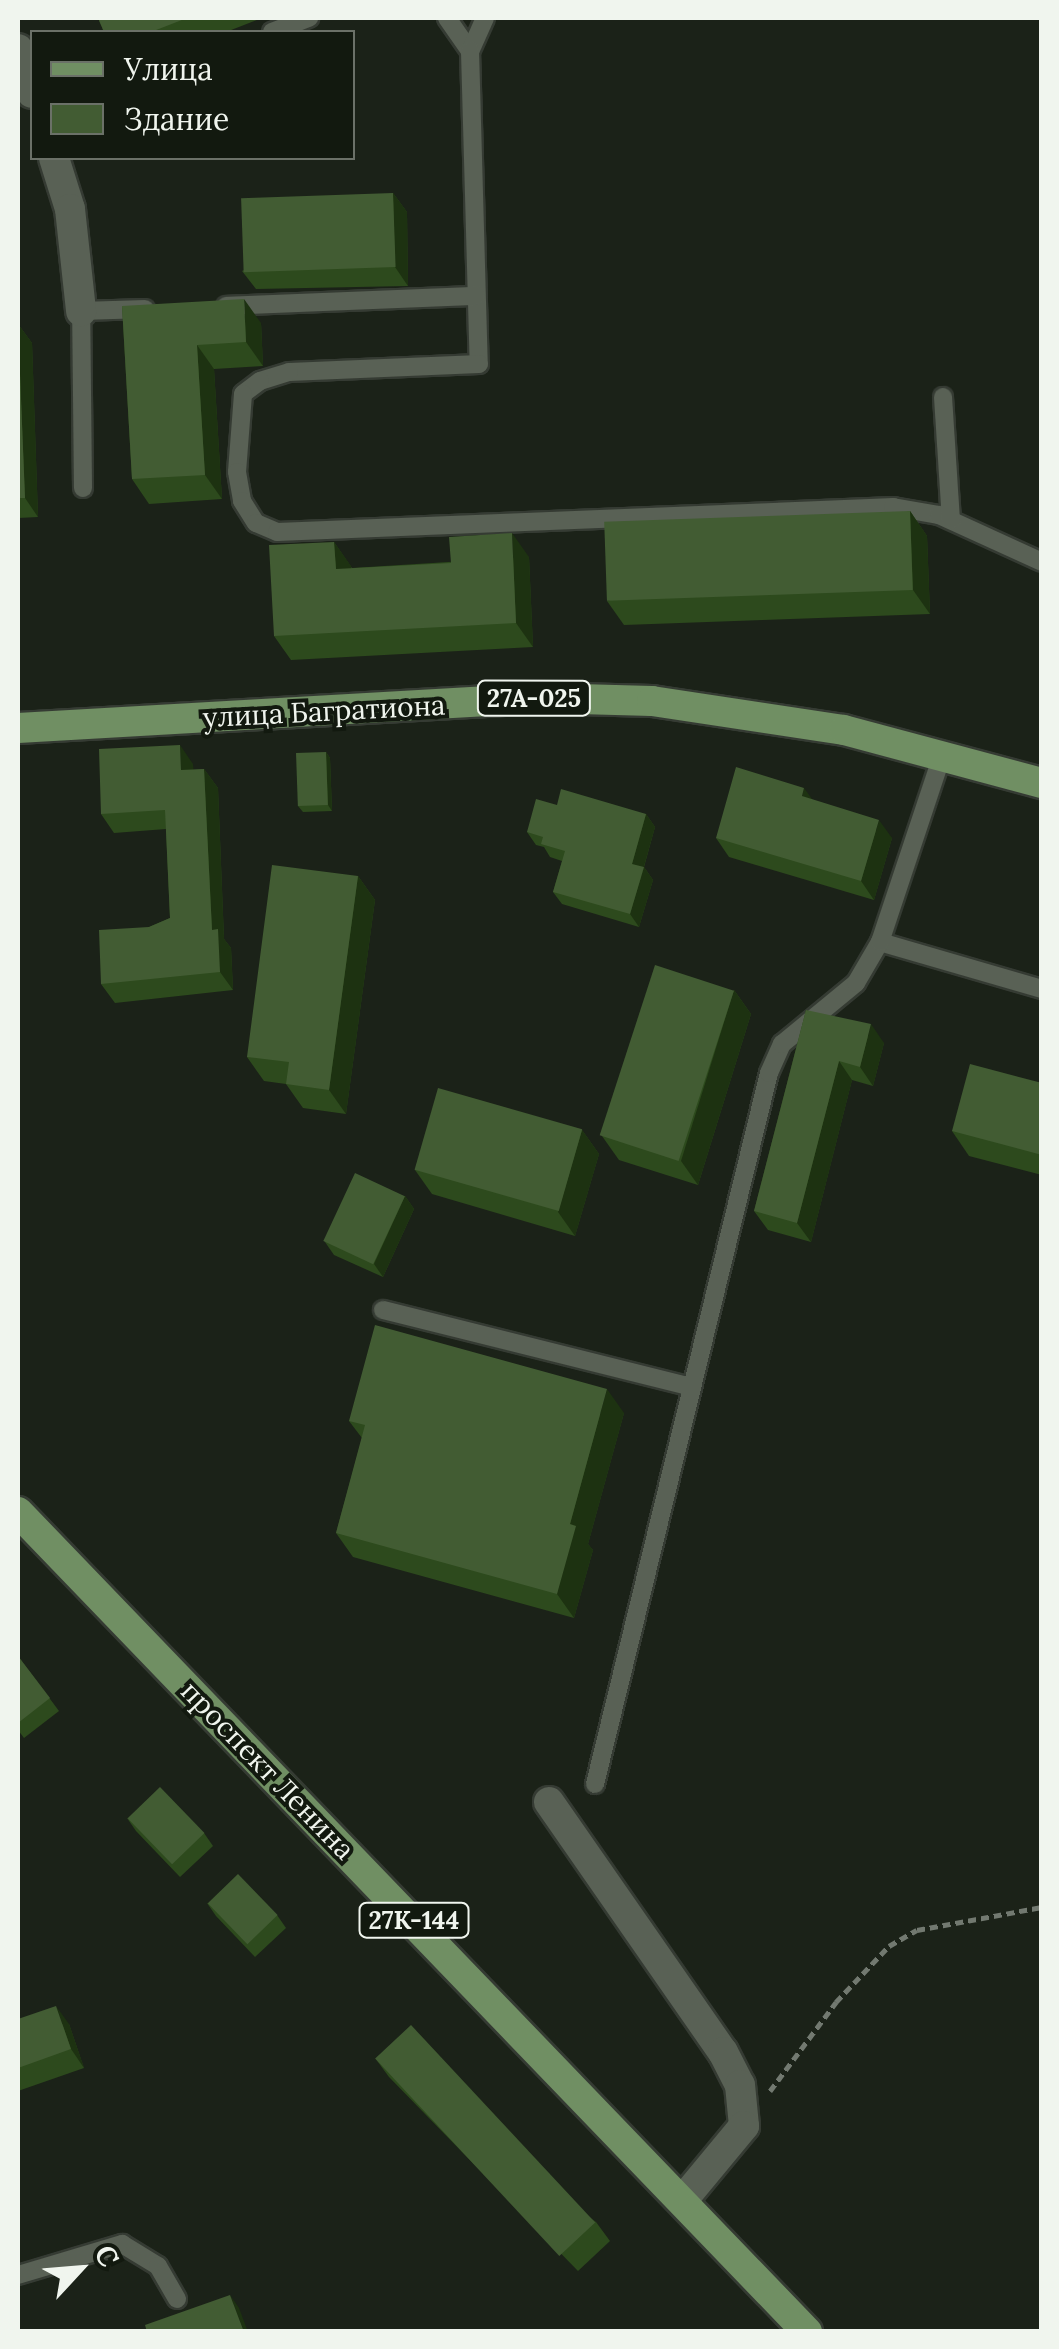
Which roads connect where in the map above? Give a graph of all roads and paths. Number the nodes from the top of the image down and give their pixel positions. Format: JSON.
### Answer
{"nodes":[{"id":1,"x":309,"y":18,"type":"edge"},
{"id":2,"x":446,"y":18,"type":"edge"},
{"id":3,"x":485,"y":18,"type":"edge"},
{"id":4,"x":277,"y":30,"type":"edge"},
{"id":5,"x":18,"y":49,"type":"edge"},
{"id":6,"x":470,"y":51,"type":"junction"},
{"id":7,"x":30,"y":88,"type":"edge"},
{"id":8,"x":55,"y":160,"type":"edge"},
{"id":9,"x":476,"y":296,"type":"junction"},
{"id":10,"x":200,"y":307,"type":"edge"},
{"id":11,"x":160,"y":308,"type":"edge"},
{"id":12,"x":81,"y":312,"type":"junction"},
{"id":13,"x":943,"y":396,"type":"dead end"},
{"id":14,"x":82,"y":488,"type":"dead end"},
{"id":15,"x":951,"y":520,"type":"junction"},
{"id":16,"x":1042,"y":562,"type":"edge"},
{"id":17,"x":18,"y":728,"type":"edge"},
{"id":18,"x":942,"y":756,"type":"junction"},
{"id":19,"x":1042,"y":783,"type":"edge"},
{"id":20,"x":880,"y":942,"type":"junction"},
{"id":21,"x":1042,"y":989,"type":"edge"},
{"id":22,"x":383,"y":1310,"type":"dead end"},
{"id":23,"x":692,"y":1388,"type":"junction"},
{"id":24,"x":18,"y":1512,"type":"edge"},
{"id":25,"x":595,"y":1784,"type":"dead end"},
{"id":26,"x":549,"y":1802,"type":"dead end"},
{"id":27,"x":1042,"y":1906,"type":"edge"},
{"id":28,"x":744,"y":2126,"type":"junction"},
{"id":29,"x":682,"y":2201,"type":"junction"},
{"id":30,"x":18,"y":2275,"type":"edge"},
{"id":31,"x":178,"y":2299,"type":"dead end"},
{"id":32,"x":807,"y":2332,"type":"edge"}],
"edges":[{"from":1,"to":4,"type":"lane"},
{"from":2,"to":6,"type":"lane"},
{"from":3,"to":6,"type":"lane"},
{"from":5,"to":7,"type":"street"},
{"from":6,"to":9,"type":"lane"},
{"from":8,"to":12,"type":"street"},
{"from":9,"to":10,"type":"lane"},
{"from":9,"to":15,"type":"lane"},
{"from":11,"to":12,"type":"lane"},
{"from":12,"to":14,"type":"lane"},
{"from":13,"to":15,"type":"lane"},
{"from":15,"to":16,"type":"lane"},
{"from":17,"to":18,"type":"main road","name":"улица Багратиона","number":"27А-025"},
{"from":18,"to":19,"type":"main road","name":"улица Багратиона","number":"27А-025"},
{"from":18,"to":20,"type":"lane"},
{"from":20,"to":21,"type":"lane"},
{"from":20,"to":23,"type":"lane"},
{"from":22,"to":23,"type":"lane"},
{"from":23,"to":25,"type":"lane"},
{"from":24,"to":29,"type":"main road","name":"проспект Ленина","number":"27К-144"},
{"from":26,"to":28,"type":"street"},
{"from":27,"to":28,"type":"path"},
{"from":28,"to":29,"type":"street"},
{"from":29,"to":32,"type":"main road","name":"проспект Ленина","number":"27К-144"},
{"from":30,"to":31,"type":"lane"}]}
